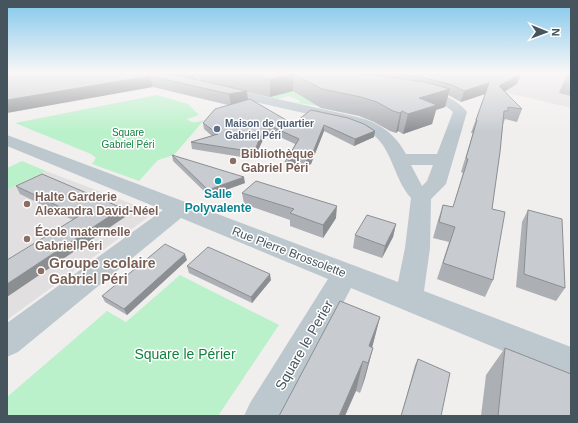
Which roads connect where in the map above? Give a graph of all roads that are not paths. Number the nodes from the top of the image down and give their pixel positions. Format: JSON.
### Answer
{"nodes":[{"id":1,"x":227,"y":92,"type":"edge"},
{"id":2,"x":408,"y":92,"type":"edge"},
{"id":3,"x":7,"y":140,"type":"edge"},
{"id":4,"x":30,"y":150,"type":"junction"},
{"id":5,"x":444,"y":158,"type":"junction"},
{"id":6,"x":7,"y":159,"type":"edge"},
{"id":7,"x":400,"y":159,"type":"junction"},
{"id":8,"x":438,"y":179,"type":"junction"},
{"id":9,"x":421,"y":197,"type":"junction"},
{"id":10,"x":179,"y":209,"type":"junction"},
{"id":11,"x":345,"y":274,"type":"junction"},
{"id":12,"x":408,"y":298,"type":"junction"},
{"id":13,"x":7,"y":342,"type":"edge"},
{"id":14,"x":571,"y":363,"type":"edge"},
{"id":15,"x":263,"y":416,"type":"edge"}],
"edges":[{"from":1,"to":7,"type":"street"},
{"from":2,"to":5,"type":"street"},
{"from":3,"to":4,"type":"street","name":"Rue Pierre Brossolette"},
{"from":4,"to":6,"type":"street"},
{"from":4,"to":10,"type":"street","name":"Rue Pierre Brossolette"},
{"from":5,"to":7,"type":"street"},
{"from":5,"to":8,"type":"street"},
{"from":7,"to":8,"type":"street"},
{"from":7,"to":9,"type":"street"},
{"from":8,"to":9,"type":"street"},
{"from":9,"to":12,"type":"street"},
{"from":10,"to":11,"type":"street","name":"Rue Pierre Brossolette"},
{"from":10,"to":13,"type":"street"},
{"from":11,"to":12,"type":"street","name":"Rue Pierre Brossolette"},
{"from":11,"to":15,"type":"street","name":"Square le Perier"},
{"from":12,"to":14,"type":"street","name":"Rue Pierre Brossolette"}]}
